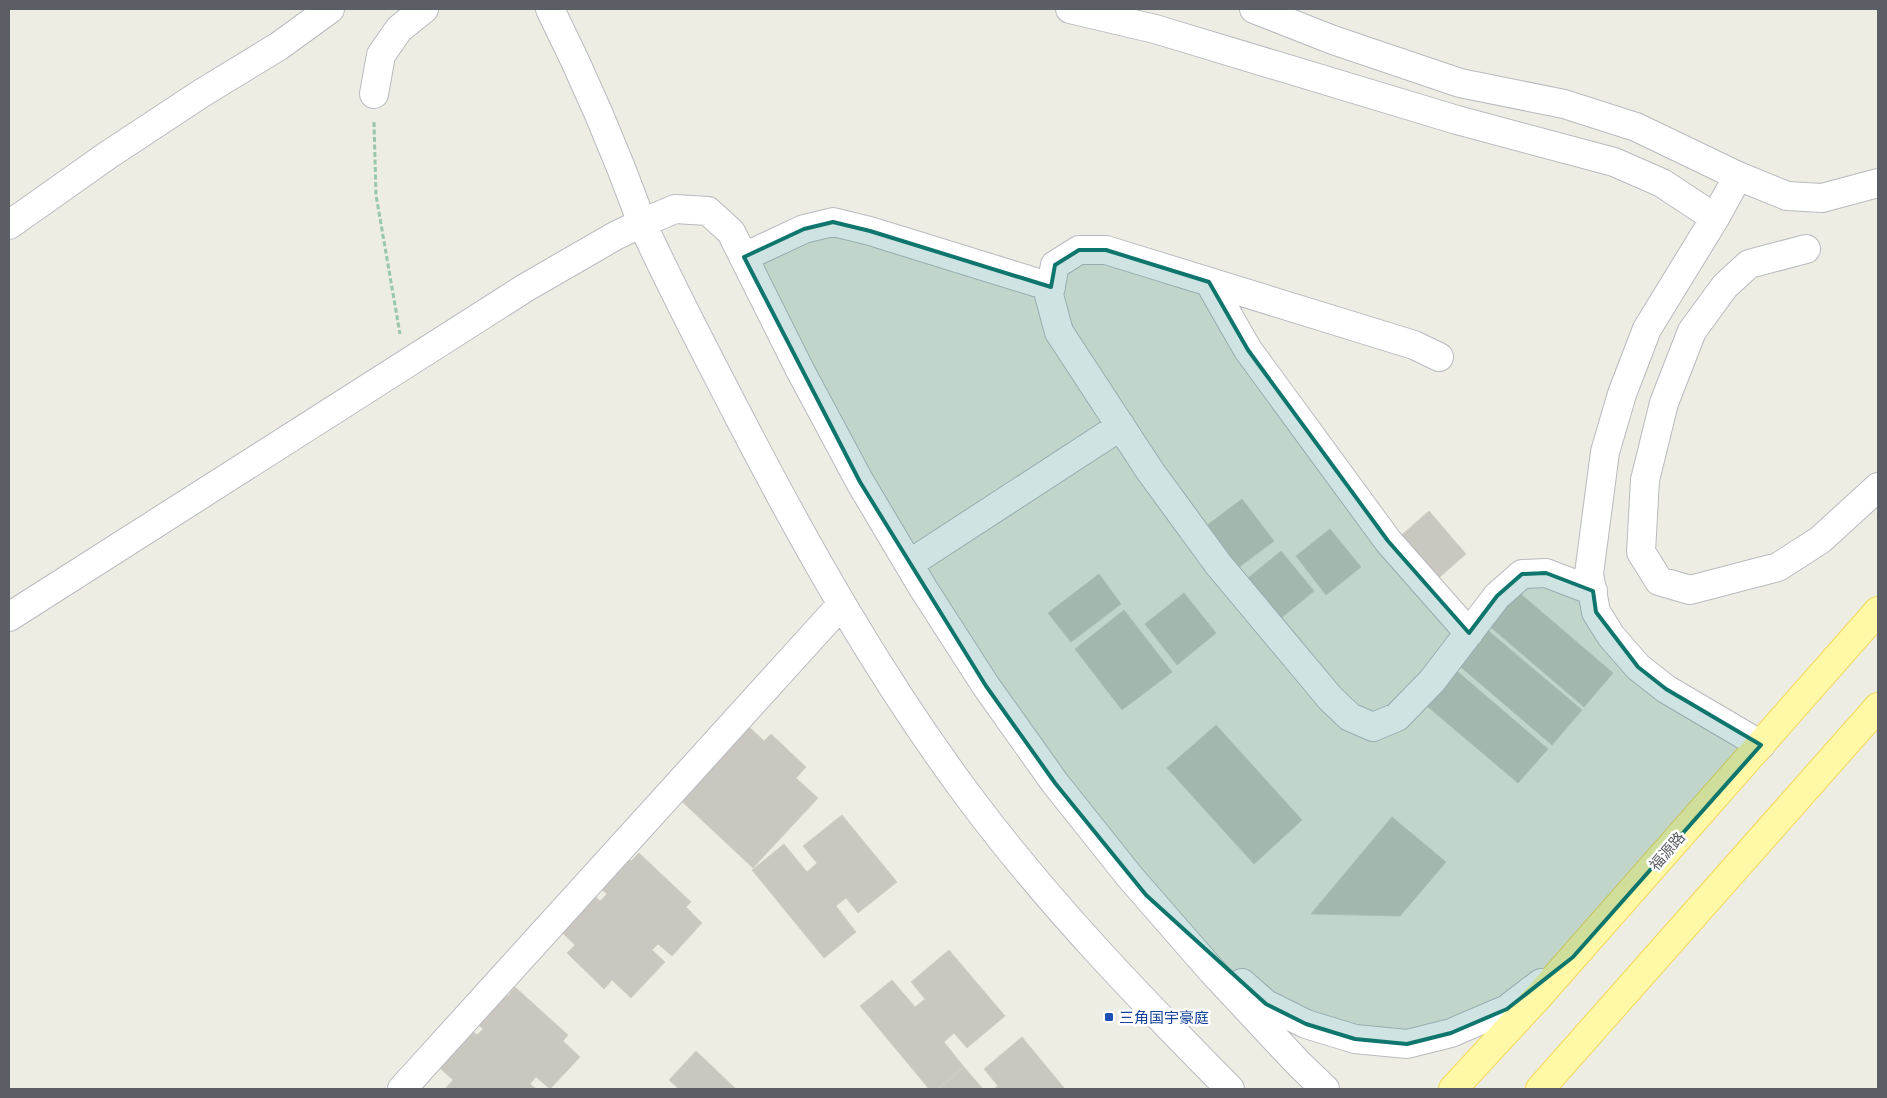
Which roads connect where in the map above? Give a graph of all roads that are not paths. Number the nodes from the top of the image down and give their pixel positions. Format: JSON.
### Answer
{"nodes":[{"id":1,"x":330,"y":9,"type":"edge"},
{"id":2,"x":424,"y":9,"type":"edge"},
{"id":3,"x":550,"y":9,"type":"edge"},
{"id":4,"x":1070,"y":9,"type":"edge"},
{"id":5,"x":1254,"y":9,"type":"edge"},
{"id":6,"x":374,"y":94,"type":"road end"},
{"id":7,"x":1878,"y":183,"type":"edge"},
{"id":8,"x":1726,"y":199,"type":"junction"},
{"id":9,"x":642,"y":223,"type":"junction"},
{"id":10,"x":9,"y":225,"type":"edge"},
{"id":11,"x":1806,"y":249,"type":"dead end"},
{"id":12,"x":744,"y":257,"type":"junction"},
{"id":13,"x":1209,"y":282,"type":"junction"},
{"id":14,"x":1051,"y":287,"type":"junction"},
{"id":15,"x":1439,"y":357,"type":"dead end"},
{"id":16,"x":1121,"y":426,"type":"junction"},
{"id":17,"x":1878,"y":488,"type":"edge"},
{"id":18,"x":909,"y":564,"type":"junction"},
{"id":19,"x":1593,"y":591,"type":"junction"},
{"id":20,"x":842,"y":605,"type":"junction"},
{"id":21,"x":1878,"y":611,"type":"edge"},
{"id":22,"x":9,"y":617,"type":"edge"},
{"id":23,"x":1469,"y":633,"type":"junction"},
{"id":24,"x":1878,"y":707,"type":"edge"},
{"id":25,"x":1761,"y":744,"type":"junction"},
{"id":26,"x":1146,"y":895,"type":"junction"},
{"id":27,"x":1573,"y":957,"type":"junction"},
{"id":28,"x":1130,"y":988,"type":"junction"},
{"id":29,"x":402,"y":1089,"type":"edge"},
{"id":30,"x":1204,"y":1089,"type":"edge"},
{"id":31,"x":1230,"y":1089,"type":"edge"},
{"id":32,"x":1325,"y":1089,"type":"edge"},
{"id":33,"x":1453,"y":1089,"type":"edge"},
{"id":34,"x":1540,"y":1089,"type":"edge"}],
"edges":[{"from":1,"to":10,"type":"street"},
{"from":2,"to":6,"type":"street"},
{"from":3,"to":9,"type":"street"},
{"from":4,"to":8,"type":"street"},
{"from":5,"to":8,"type":"street"},
{"from":7,"to":8,"type":"street"},
{"from":8,"to":19,"type":"street"},
{"from":9,"to":12,"type":"street"},
{"from":9,"to":20,"type":"street"},
{"from":9,"to":22,"type":"street"},
{"from":11,"to":17,"type":"street"},
{"from":12,"to":14,"type":"street"},
{"from":12,"to":18,"type":"street"},
{"from":13,"to":14,"type":"street"},
{"from":13,"to":15,"type":"street"},
{"from":13,"to":23,"type":"street"},
{"from":14,"to":16,"type":"street"},
{"from":16,"to":18,"type":"street"},
{"from":16,"to":23,"type":"street"},
{"from":18,"to":26,"type":"street"},
{"from":19,"to":23,"type":"street"},
{"from":19,"to":25,"type":"street"},
{"from":20,"to":28,"type":"street"},
{"from":20,"to":29,"type":"street"},
{"from":21,"to":25,"type":"main road","name":"福源路"},
{"from":24,"to":34,"type":"main road"},
{"from":25,"to":27,"type":"main road","name":"福源路"},
{"from":26,"to":27,"type":"street"},
{"from":26,"to":32,"type":"street"},
{"from":27,"to":33,"type":"main road","name":"福源路"},
{"from":28,"to":30,"type":"street"},
{"from":28,"to":31,"type":"street"}]}
